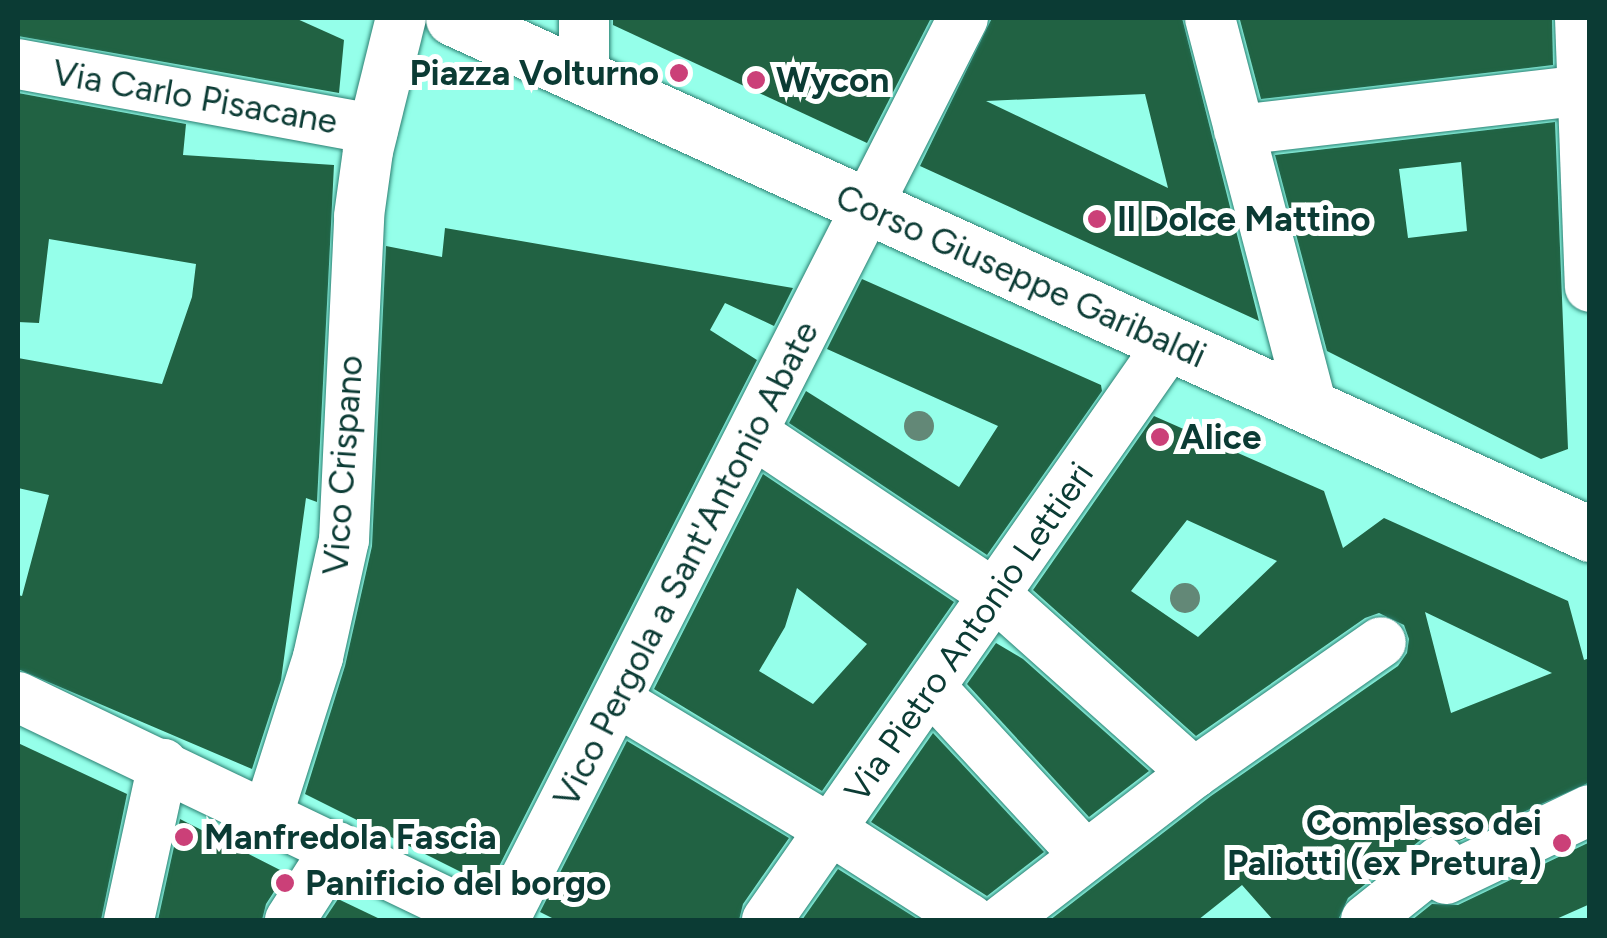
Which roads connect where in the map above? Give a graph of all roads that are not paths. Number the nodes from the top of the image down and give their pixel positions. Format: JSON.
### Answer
{"nodes":[{"id":1,"x":401,"y":18,"type":"edge"},
{"id":2,"x":453,"y":18,"type":"edge"},
{"id":3,"x":584,"y":18,"type":"edge"},
{"id":4,"x":963,"y":18,"type":"edge"},
{"id":5,"x":1210,"y":18,"type":"edge"},
{"id":6,"x":1583,"y":31,"type":"edge"},
{"id":7,"x":18,"y":64,"type":"edge"},
{"id":8,"x":584,"y":77,"type":"junction"},
{"id":9,"x":1583,"y":90,"type":"junction"},
{"id":10,"x":1238,"y":130,"type":"junction"},
{"id":11,"x":369,"y":148,"type":"junction"},
{"id":12,"x":868,"y":206,"type":"junction"},
{"id":13,"x":1590,"y":286,"type":"edge"},
{"id":14,"x":1170,"y":344,"type":"junction"},
{"id":15,"x":1312,"y":408,"type":"junction"},
{"id":16,"x":753,"y":433,"type":"junction"},
{"id":17,"x":1590,"y":534,"type":"edge"},
{"id":18,"x":994,"y":595,"type":"junction"},
{"id":19,"x":1381,"y":642,"type":"dead end"},
{"id":20,"x":930,"y":687,"type":"junction"},
{"id":21,"x":18,"y":696,"type":"edge"},
{"id":22,"x":616,"y":701,"type":"junction"},
{"id":23,"x":163,"y":764,"type":"junction"},
{"id":24,"x":1194,"y":773,"type":"junction"},
{"id":25,"x":1590,"y":810,"type":"edge"},
{"id":26,"x":268,"y":814,"type":"junction"},
{"id":27,"x":831,"y":830,"type":"junction"},
{"id":28,"x":338,"y":847,"type":"junction"},
{"id":29,"x":1085,"y":855,"type":"junction"},
{"id":30,"x":129,"y":920,"type":"edge"},
{"id":31,"x":290,"y":920,"type":"edge"},
{"id":32,"x":483,"y":920,"type":"edge"},
{"id":33,"x":504,"y":920,"type":"edge"},
{"id":34,"x":767,"y":920,"type":"edge"},
{"id":35,"x":970,"y":920,"type":"edge"},
{"id":36,"x":1003,"y":920,"type":"edge"},
{"id":37,"x":1366,"y":920,"type":"edge"}],
"edges":[{"from":1,"to":11,"type":"street","name":"Vico Crispano"},
{"from":2,"to":8,"type":"main road","name":"Corso Giuseppe Garibaldi"},
{"from":3,"to":8,"type":"street"},
{"from":4,"to":12,"type":"street","name":"Vico Pergola a Sant'Antonio Abate"},
{"from":5,"to":10,"type":"street"},
{"from":6,"to":9,"type":"street"},
{"from":7,"to":11,"type":"street","name":"Via Carlo Pisacane"},
{"from":8,"to":12,"type":"main road","name":"Corso Giuseppe Garibaldi"},
{"from":9,"to":10,"type":"street"},
{"from":9,"to":13,"type":"street"},
{"from":10,"to":15,"type":"street"},
{"from":11,"to":26,"type":"street","name":"Vico Crispano"},
{"from":12,"to":14,"type":"main road","name":"Corso Giuseppe Garibaldi"},
{"from":12,"to":16,"type":"street","name":"Vico Pergola a Sant'Antonio Abate"},
{"from":14,"to":15,"type":"main road","name":"Corso Giuseppe Garibaldi"},
{"from":14,"to":18,"type":"street","name":"Via Pietro Antonio Lettieri"},
{"from":15,"to":17,"type":"main road","name":"Corso Giuseppe Garibaldi"},
{"from":16,"to":18,"type":"street"},
{"from":16,"to":22,"type":"street","name":"Vico Pergola a Sant'Antonio Abate"},
{"from":18,"to":20,"type":"street","name":"Via Pietro Antonio Lettieri"},
{"from":18,"to":24,"type":"street"},
{"from":19,"to":24,"type":"street"},
{"from":20,"to":27,"type":"street","name":"Via Pietro Antonio Lettieri"},
{"from":20,"to":29,"type":"street"},
{"from":21,"to":23,"type":"street"},
{"from":22,"to":27,"type":"street"},
{"from":22,"to":33,"type":"street","name":"Vico Pergola a Sant'Antonio Abate"},
{"from":23,"to":26,"type":"street"},
{"from":23,"to":30,"type":"street"},
{"from":24,"to":29,"type":"street"},
{"from":25,"to":37,"type":"street"},
{"from":26,"to":28,"type":"street"},
{"from":27,"to":34,"type":"street","name":"Via Pietro Antonio Lettieri"},
{"from":27,"to":35,"type":"street"},
{"from":28,"to":31,"type":"street"},
{"from":28,"to":32,"type":"street"},
{"from":29,"to":36,"type":"street"}]}
